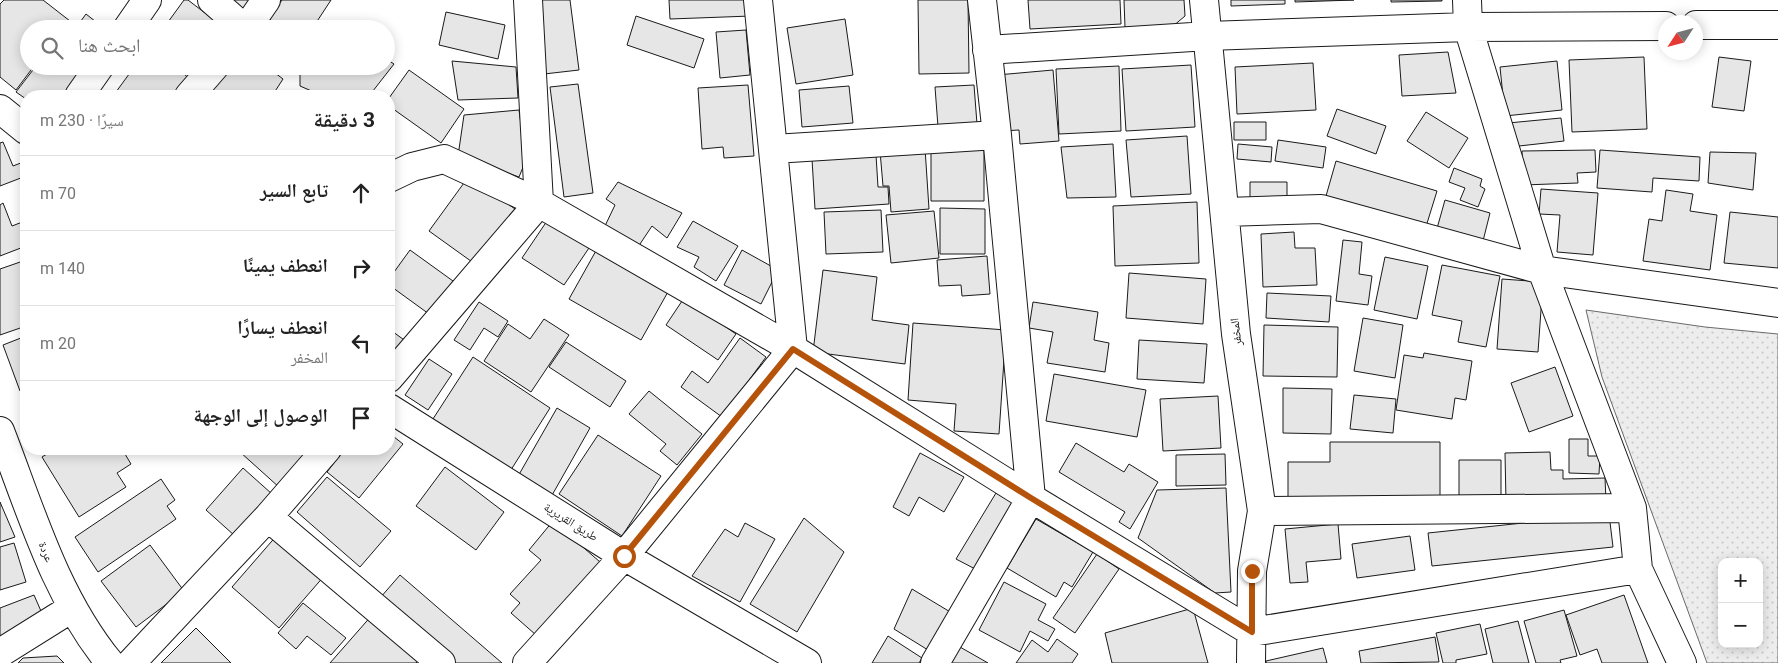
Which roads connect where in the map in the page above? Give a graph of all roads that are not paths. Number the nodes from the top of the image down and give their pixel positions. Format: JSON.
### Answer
{"nodes":[{"id":1,"x":147,"y":0,"type":"edge"},
{"id":2,"x":212,"y":0,"type":"edge"},
{"id":3,"x":266,"y":0,"type":"edge"},
{"id":4,"x":528,"y":0,"type":"edge"},
{"id":5,"x":758,"y":0,"type":"edge"},
{"id":6,"x":982,"y":0,"type":"edge"},
{"id":7,"x":1204,"y":0,"type":"edge"},
{"id":8,"x":1467,"y":0,"type":"edge"},
{"id":9,"x":133,"y":20,"type":"edge"},
{"id":10,"x":235,"y":20,"type":"edge"},
{"id":11,"x":252,"y":20,"type":"edge"},
{"id":12,"x":1703,"y":25,"type":"edge"},
{"id":13,"x":1778,"y":25,"type":"edge"},
{"id":14,"x":1658,"y":26,"type":"edge"},
{"id":15,"x":1468,"y":27,"type":"junction"},
{"id":16,"x":1208,"y":36,"type":"junction"},
{"id":17,"x":987,"y":50,"type":"junction"},
{"id":18,"x":94,"y":75,"type":"edge"},
{"id":19,"x":206,"y":75,"type":"edge"},
{"id":20,"x":84,"y":90,"type":"edge"},
{"id":21,"x":194,"y":90,"type":"edge"},
{"id":22,"x":0,"y":110,"type":"edge"},
{"id":23,"x":20,"y":125,"type":"edge"},
{"id":24,"x":997,"y":135,"type":"junction"},
{"id":25,"x":774,"y":149,"type":"junction"},
{"id":26,"x":395,"y":175,"type":"edge"},
{"id":27,"x":539,"y":203,"type":"junction"},
{"id":28,"x":1226,"y":212,"type":"junction"},
{"id":29,"x":1542,"y":270,"type":"junction"},
{"id":30,"x":1778,"y":302,"type":"edge"},
{"id":31,"x":793,"y":349,"type":"junction"},
{"id":32,"x":395,"y":371,"type":"edge"},
{"id":33,"x":395,"y":412,"type":"edge"},
{"id":34,"x":0,"y":431,"type":"edge"},
{"id":35,"x":322,"y":455,"type":"edge"},
{"id":36,"x":1031,"y":498,"type":"junction"},
{"id":37,"x":1632,"y":508,"type":"junction"},
{"id":38,"x":1262,"y":511,"type":"junction"},
{"id":39,"x":268,"y":517,"type":"junction"},
{"id":40,"x":624,"y":556,"type":"junction"},
{"id":41,"x":1638,"y":569,"type":"junction"},
{"id":42,"x":72,"y":608,"type":"junction"},
{"id":43,"x":1252,"y":632,"type":"junction"},
{"id":44,"x":0,"y":653,"type":"edge"},
{"id":45,"x":110,"y":663,"type":"edge"},
{"id":46,"x":131,"y":663,"type":"edge"},
{"id":47,"x":441,"y":663,"type":"edge"},
{"id":48,"x":528,"y":663,"type":"edge"},
{"id":49,"x":807,"y":663,"type":"edge"},
{"id":50,"x":935,"y":663,"type":"edge"},
{"id":51,"x":1251,"y":663,"type":"edge"},
{"id":52,"x":1682,"y":663,"type":"edge"}],
"edges":[{"from":1,"to":9,"type":"street"},
{"from":2,"to":10,"type":"street"},
{"from":3,"to":11,"type":"street"},
{"from":4,"to":27,"type":"street"},
{"from":5,"to":25,"type":"street"},
{"from":6,"to":17,"type":"street"},
{"from":7,"to":16,"type":"street","name":"المخفر"},
{"from":8,"to":15,"type":"street"},
{"from":12,"to":13,"type":"street"},
{"from":14,"to":15,"type":"street"},
{"from":15,"to":16,"type":"street"},
{"from":15,"to":29,"type":"street"},
{"from":16,"to":17,"type":"street"},
{"from":16,"to":28,"type":"street","name":"المخفر"},
{"from":17,"to":24,"type":"street"},
{"from":18,"to":20,"type":"street"},
{"from":19,"to":21,"type":"street"},
{"from":22,"to":23,"type":"street"},
{"from":24,"to":25,"type":"street"},
{"from":24,"to":36,"type":"street"},
{"from":25,"to":31,"type":"street"},
{"from":26,"to":27,"type":"street"},
{"from":27,"to":31,"type":"street"},
{"from":27,"to":32,"type":"street"},
{"from":28,"to":29,"type":"street"},
{"from":28,"to":38,"type":"street","name":"المخفر"},
{"from":29,"to":30,"type":"street"},
{"from":29,"to":37,"type":"street"},
{"from":31,"to":36,"type":"street"},
{"from":31,"to":40,"type":"street"},
{"from":33,"to":40,"type":"street","name":"طريق القريرية"},
{"from":34,"to":42,"type":"street","name":"عردة"},
{"from":35,"to":39,"type":"street"},
{"from":36,"to":43,"type":"street"},
{"from":36,"to":50,"type":"street"},
{"from":37,"to":38,"type":"street"},
{"from":37,"to":41,"type":"street"},
{"from":38,"to":43,"type":"street","name":"المخفر"},
{"from":39,"to":46,"type":"street"},
{"from":39,"to":47,"type":"street"},
{"from":40,"to":48,"type":"street"},
{"from":40,"to":49,"type":"street","name":"طريق القريرية"},
{"from":41,"to":43,"type":"street"},
{"from":41,"to":52,"type":"street"},
{"from":42,"to":44,"type":"street"},
{"from":42,"to":45,"type":"street","name":"عردة"},
{"from":43,"to":51,"type":"street","name":"المخفر"}]}
